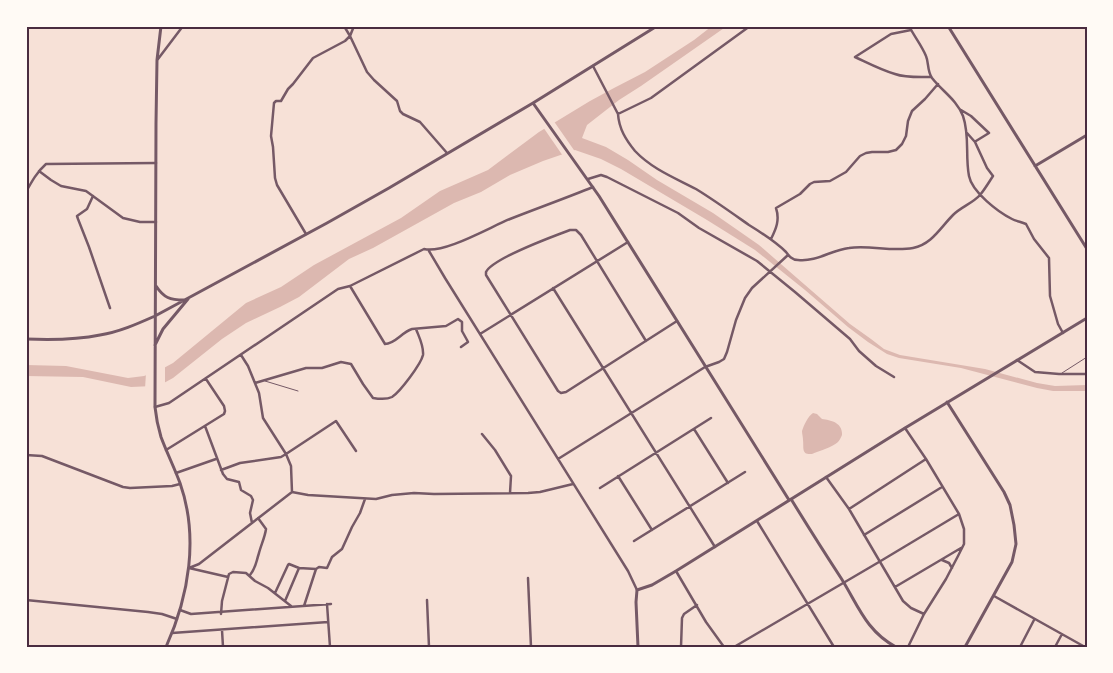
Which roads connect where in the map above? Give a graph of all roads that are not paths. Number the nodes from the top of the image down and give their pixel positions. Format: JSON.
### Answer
{"nodes":[{"id":1,"x":161,"y":26,"type":"edge"},
{"id":2,"x":183,"y":26,"type":"edge"},
{"id":3,"x":344,"y":26,"type":"edge"},
{"id":4,"x":354,"y":26,"type":"edge"},
{"id":5,"x":657,"y":26,"type":"edge"},
{"id":6,"x":750,"y":26,"type":"edge"},
{"id":7,"x":909,"y":26,"type":"edge"},
{"id":8,"x":948,"y":26,"type":"edge"},
{"id":9,"x":911,"y":30,"type":"junction"},
{"id":10,"x":350,"y":36,"type":"junction"},
{"id":11,"x":157,"y":60,"type":"junction"},
{"id":12,"x":593,"y":66,"type":"junction"},
{"id":13,"x":931,"y":77,"type":"junction"},
{"id":14,"x":938,"y":84,"type":"junction"},
{"id":15,"x":533,"y":103,"type":"junction"},
{"id":16,"x":960,"y":109,"type":"junction"},
{"id":17,"x":618,"y":114,"type":"junction"},
{"id":18,"x":967,"y":133,"type":"junction"},
{"id":19,"x":1087,"y":135,"type":"edge"},
{"id":20,"x":975,"y":142,"type":"junction"},
{"id":21,"x":447,"y":153,"type":"junction"},
{"id":22,"x":156,"y":163,"type":"junction"},
{"id":23,"x":1035,"y":166,"type":"junction"},
{"id":24,"x":39,"y":171,"type":"junction"},
{"id":25,"x":588,"y":179,"type":"junction"},
{"id":26,"x":594,"y":187,"type":"junction"},
{"id":27,"x":26,"y":192,"type":"edge"},
{"id":28,"x":981,"y":194,"type":"junction"},
{"id":29,"x":93,"y":196,"type":"junction"},
{"id":30,"x":156,"y":222,"type":"junction"},
{"id":31,"x":306,"y":234,"type":"junction"},
{"id":32,"x":770,"y":239,"type":"junction"},
{"id":33,"x":628,"y":242,"type":"junction"},
{"id":34,"x":1087,"y":248,"type":"edge"},
{"id":35,"x":429,"y":251,"type":"junction"},
{"id":36,"x":788,"y":255,"type":"junction"},
{"id":37,"x":597,"y":261,"type":"junction"},
{"id":38,"x":771,"y":271,"type":"junction"},
{"id":39,"x":155,"y":285,"type":"junction"},
{"id":40,"x":350,"y":286,"type":"junction"},
{"id":41,"x":553,"y":288,"type":"junction"},
{"id":42,"x":190,"y":297,"type":"junction"},
{"id":43,"x":185,"y":300,"type":"junction"},
{"id":44,"x":110,"y":308,"type":"dead end"},
{"id":45,"x":511,"y":315,"type":"junction"},
{"id":46,"x":155,"y":316,"type":"junction"},
{"id":47,"x":1087,"y":318,"type":"edge"},
{"id":48,"x":677,"y":321,"type":"junction"},
{"id":49,"x":416,"y":329,"type":"junction"},
{"id":50,"x":1063,"y":333,"type":"junction"},
{"id":51,"x":480,"y":334,"type":"junction"},
{"id":52,"x":26,"y":339,"type":"edge"},
{"id":53,"x":646,"y":341,"type":"junction"},
{"id":54,"x":155,"y":345,"type":"junction"},
{"id":55,"x":461,"y":347,"type":"dead end"},
{"id":56,"x":241,"y":355,"type":"junction"},
{"id":57,"x":1087,"y":358,"type":"edge"},
{"id":58,"x":1017,"y":360,"type":"junction"},
{"id":59,"x":705,"y":367,"type":"junction"},
{"id":60,"x":603,"y":368,"type":"junction"},
{"id":61,"x":1059,"y":374,"type":"junction"},
{"id":62,"x":1087,"y":374,"type":"edge"},
{"id":63,"x":894,"y":377,"type":"dead end"},
{"id":64,"x":206,"y":379,"type":"junction"},
{"id":65,"x":264,"y":381,"type":"junction"},
{"id":66,"x":255,"y":383,"type":"junction"},
{"id":67,"x":298,"y":390,"type":"dead end"},
{"id":68,"x":946,"y":402,"type":"junction"},
{"id":69,"x":155,"y":407,"type":"junction"},
{"id":70,"x":631,"y":413,"type":"junction"},
{"id":71,"x":711,"y":418,"type":"dead end"},
{"id":72,"x":205,"y":426,"type":"junction"},
{"id":73,"x":904,"y":428,"type":"junction"},
{"id":74,"x":694,"y":429,"type":"junction"},
{"id":75,"x":482,"y":434,"type":"dead end"},
{"id":76,"x":166,"y":450,"type":"junction"},
{"id":77,"x":356,"y":451,"type":"dead end"},
{"id":78,"x":656,"y":453,"type":"junction"},
{"id":79,"x":26,"y":454,"type":"edge"},
{"id":80,"x":286,"y":454,"type":"junction"},
{"id":81,"x":216,"y":459,"type":"junction"},
{"id":82,"x":558,"y":459,"type":"junction"},
{"id":83,"x":926,"y":459,"type":"junction"},
{"id":84,"x":221,"y":470,"type":"junction"},
{"id":85,"x":745,"y":472,"type":"dead end"},
{"id":86,"x":176,"y":473,"type":"junction"},
{"id":87,"x":618,"y":476,"type":"junction"},
{"id":88,"x":826,"y":477,"type":"junction"},
{"id":89,"x":728,"y":483,"type":"junction"},
{"id":90,"x":180,"y":484,"type":"junction"},
{"id":91,"x":574,"y":484,"type":"junction"},
{"id":92,"x":600,"y":488,"type":"dead end"},
{"id":93,"x":942,"y":488,"type":"junction"},
{"id":94,"x":292,"y":492,"type":"junction"},
{"id":95,"x":510,"y":493,"type":"junction"},
{"id":96,"x":365,"y":498,"type":"junction"},
{"id":97,"x":790,"y":499,"type":"junction"},
{"id":98,"x":689,"y":506,"type":"junction"},
{"id":99,"x":849,"y":509,"type":"junction"},
{"id":100,"x":959,"y":514,"type":"junction"},
{"id":101,"x":258,"y":518,"type":"junction"},
{"id":102,"x":757,"y":521,"type":"junction"},
{"id":103,"x":252,"y":523,"type":"junction"},
{"id":104,"x":652,"y":530,"type":"junction"},
{"id":105,"x":864,"y":535,"type":"junction"},
{"id":106,"x":634,"y":541,"type":"dead end"},
{"id":107,"x":715,"y":547,"type":"junction"},
{"id":108,"x":963,"y":547,"type":"junction"},
{"id":109,"x":948,"y":556,"type":"junction"},
{"id":110,"x":957,"y":558,"type":"junction"},
{"id":111,"x":942,"y":560,"type":"junction"},
{"id":112,"x":879,"y":562,"type":"junction"},
{"id":113,"x":189,"y":568,"type":"junction"},
{"id":114,"x":299,"y":568,"type":"junction"},
{"id":115,"x":952,"y":568,"type":"junction"},
{"id":116,"x":316,"y":569,"type":"junction"},
{"id":117,"x":676,"y":571,"type":"junction"},
{"id":118,"x":250,"y":576,"type":"junction"},
{"id":119,"x":228,"y":577,"type":"junction"},
{"id":120,"x":528,"y":578,"type":"dead end"},
{"id":121,"x":844,"y":583,"type":"junction"},
{"id":122,"x":895,"y":587,"type":"junction"},
{"id":123,"x":637,"y":590,"type":"junction"},
{"id":124,"x":275,"y":593,"type":"junction"},
{"id":125,"x":994,"y":596,"type":"junction"},
{"id":126,"x":26,"y":600,"type":"edge"},
{"id":127,"x":427,"y":600,"type":"dead end"},
{"id":128,"x":285,"y":602,"type":"junction"},
{"id":129,"x":807,"y":603,"type":"junction"},
{"id":130,"x":696,"y":605,"type":"junction"},
{"id":131,"x":291,"y":606,"type":"junction"},
{"id":132,"x":304,"y":606,"type":"junction"},
{"id":133,"x":180,"y":610,"type":"junction"},
{"id":134,"x":221,"y":612,"type":"junction"},
{"id":135,"x":924,"y":614,"type":"junction"},
{"id":136,"x":177,"y":619,"type":"junction"},
{"id":137,"x":1034,"y":620,"type":"junction"},
{"id":138,"x":328,"y":622,"type":"junction"},
{"id":139,"x":222,"y":630,"type":"junction"},
{"id":140,"x":172,"y":633,"type":"junction"},
{"id":141,"x":1062,"y":634,"type":"junction"},
{"id":142,"x":166,"y":647,"type":"edge"},
{"id":143,"x":224,"y":647,"type":"edge"},
{"id":144,"x":330,"y":647,"type":"edge"},
{"id":145,"x":430,"y":647,"type":"edge"},
{"id":146,"x":531,"y":647,"type":"edge"},
{"id":147,"x":638,"y":647,"type":"edge"},
{"id":148,"x":681,"y":647,"type":"edge"},
{"id":149,"x":724,"y":647,"type":"edge"},
{"id":150,"x":734,"y":647,"type":"edge"},
{"id":151,"x":834,"y":647,"type":"edge"},
{"id":152,"x":896,"y":647,"type":"edge"},
{"id":153,"x":908,"y":647,"type":"edge"},
{"id":154,"x":965,"y":647,"type":"edge"},
{"id":155,"x":1020,"y":647,"type":"edge"},
{"id":156,"x":1055,"y":647,"type":"edge"},
{"id":157,"x":1085,"y":647,"type":"edge"}],
"edges":[{"from":1,"to":11,"type":"street"},
{"from":2,"to":11,"type":"street"},
{"from":3,"to":10,"type":"street"},
{"from":4,"to":10,"type":"street"},
{"from":5,"to":12,"type":"street"},
{"from":6,"to":17,"type":"street"},
{"from":7,"to":9,"type":"street"},
{"from":8,"to":23,"type":"street"},
{"from":9,"to":13,"type":"street"},
{"from":9,"to":13,"type":"street"},
{"from":10,"to":21,"type":"street"},
{"from":10,"to":31,"type":"street"},
{"from":11,"to":22,"type":"street"},
{"from":12,"to":15,"type":"street"},
{"from":12,"to":17,"type":"street"},
{"from":13,"to":14,"type":"street"},
{"from":14,"to":16,"type":"street"},
{"from":14,"to":32,"type":"street"},
{"from":15,"to":21,"type":"street"},
{"from":15,"to":25,"type":"street"},
{"from":16,"to":18,"type":"street"},
{"from":16,"to":20,"type":"street"},
{"from":17,"to":32,"type":"street"},
{"from":18,"to":20,"type":"street"},
{"from":18,"to":28,"type":"street"},
{"from":19,"to":23,"type":"street"},
{"from":20,"to":28,"type":"street"},
{"from":21,"to":31,"type":"street"},
{"from":22,"to":24,"type":"street"},
{"from":22,"to":30,"type":"street"},
{"from":23,"to":34,"type":"street"},
{"from":24,"to":27,"type":"street"},
{"from":24,"to":29,"type":"street"},
{"from":25,"to":26,"type":"street"},
{"from":25,"to":38,"type":"street"},
{"from":26,"to":33,"type":"street"},
{"from":26,"to":35,"type":"street"},
{"from":28,"to":36,"type":"street"},
{"from":28,"to":50,"type":"street"},
{"from":29,"to":30,"type":"street"},
{"from":29,"to":44,"type":"street"},
{"from":30,"to":39,"type":"street"},
{"from":31,"to":42,"type":"street"},
{"from":32,"to":36,"type":"street"},
{"from":33,"to":37,"type":"street"},
{"from":33,"to":48,"type":"street"},
{"from":35,"to":40,"type":"street"},
{"from":35,"to":51,"type":"street"},
{"from":36,"to":38,"type":"street"},
{"from":37,"to":41,"type":"street"},
{"from":37,"to":45,"type":"street"},
{"from":37,"to":53,"type":"street"},
{"from":38,"to":59,"type":"street"},
{"from":38,"to":63,"type":"street"},
{"from":39,"to":43,"type":"street"},
{"from":39,"to":46,"type":"street"},
{"from":40,"to":49,"type":"street"},
{"from":40,"to":56,"type":"street"},
{"from":41,"to":45,"type":"street"},
{"from":41,"to":60,"type":"street"},
{"from":42,"to":43,"type":"street"},
{"from":42,"to":54,"type":"street"},
{"from":43,"to":46,"type":"street"},
{"from":45,"to":51,"type":"street"},
{"from":45,"to":60,"type":"street"},
{"from":46,"to":52,"type":"street"},
{"from":46,"to":54,"type":"street"},
{"from":47,"to":50,"type":"street"},
{"from":48,"to":53,"type":"street"},
{"from":48,"to":59,"type":"street"},
{"from":49,"to":55,"type":"street"},
{"from":49,"to":65,"type":"street"},
{"from":50,"to":58,"type":"street"},
{"from":51,"to":82,"type":"street"},
{"from":53,"to":60,"type":"street"},
{"from":54,"to":69,"type":"street"},
{"from":56,"to":64,"type":"street"},
{"from":56,"to":66,"type":"street"},
{"from":57,"to":61,"type":"lane"},
{"from":58,"to":61,"type":"street"},
{"from":58,"to":68,"type":"street"},
{"from":59,"to":70,"type":"street"},
{"from":59,"to":97,"type":"street"},
{"from":60,"to":70,"type":"street"},
{"from":61,"to":62,"type":"street"},
{"from":64,"to":69,"type":"street"},
{"from":64,"to":72,"type":"street"},
{"from":65,"to":66,"type":"street"},
{"from":65,"to":67,"type":"lane"},
{"from":66,"to":80,"type":"street"},
{"from":68,"to":73,"type":"street"},
{"from":68,"to":125,"type":"street"},
{"from":69,"to":76,"type":"street"},
{"from":70,"to":78,"type":"street"},
{"from":70,"to":82,"type":"street"},
{"from":71,"to":74,"type":"street"},
{"from":72,"to":76,"type":"street"},
{"from":72,"to":81,"type":"street"},
{"from":73,"to":83,"type":"street"},
{"from":73,"to":88,"type":"street"},
{"from":74,"to":78,"type":"street"},
{"from":74,"to":89,"type":"street"},
{"from":75,"to":95,"type":"street"},
{"from":76,"to":86,"type":"street"},
{"from":77,"to":80,"type":"street"},
{"from":78,"to":87,"type":"street"},
{"from":78,"to":98,"type":"street"},
{"from":79,"to":90,"type":"street"},
{"from":80,"to":84,"type":"street"},
{"from":80,"to":94,"type":"street"},
{"from":81,"to":84,"type":"street"},
{"from":81,"to":86,"type":"street"},
{"from":82,"to":91,"type":"street"},
{"from":83,"to":93,"type":"street"},
{"from":83,"to":99,"type":"street"},
{"from":84,"to":103,"type":"street"},
{"from":85,"to":89,"type":"street"},
{"from":86,"to":90,"type":"street"},
{"from":87,"to":92,"type":"street"},
{"from":87,"to":104,"type":"street"},
{"from":88,"to":97,"type":"street"},
{"from":88,"to":99,"type":"street"},
{"from":89,"to":98,"type":"street"},
{"from":90,"to":113,"type":"street"},
{"from":91,"to":95,"type":"street"},
{"from":91,"to":123,"type":"street"},
{"from":93,"to":100,"type":"street"},
{"from":93,"to":105,"type":"street"},
{"from":94,"to":96,"type":"street"},
{"from":94,"to":101,"type":"street"},
{"from":95,"to":96,"type":"street"},
{"from":96,"to":116,"type":"street"},
{"from":97,"to":102,"type":"street"},
{"from":97,"to":121,"type":"street"},
{"from":98,"to":104,"type":"street"},
{"from":98,"to":107,"type":"street"},
{"from":99,"to":105,"type":"street"},
{"from":100,"to":108,"type":"street"},
{"from":100,"to":112,"type":"street"},
{"from":101,"to":103,"type":"street"},
{"from":101,"to":118,"type":"street"},
{"from":102,"to":107,"type":"street"},
{"from":102,"to":129,"type":"street"},
{"from":103,"to":113,"type":"street"},
{"from":104,"to":106,"type":"street"},
{"from":105,"to":112,"type":"street"},
{"from":107,"to":117,"type":"street"},
{"from":108,"to":109,"type":"street"},
{"from":108,"to":110,"type":"street"},
{"from":109,"to":110,"type":"street"},
{"from":109,"to":111,"type":"street"},
{"from":110,"to":115,"type":"street"},
{"from":111,"to":115,"type":"street"},
{"from":111,"to":122,"type":"street"},
{"from":112,"to":121,"type":"street"},
{"from":112,"to":122,"type":"street"},
{"from":113,"to":119,"type":"street"},
{"from":113,"to":133,"type":"street"},
{"from":114,"to":116,"type":"street"},
{"from":114,"to":124,"type":"street"},
{"from":114,"to":128,"type":"street"},
{"from":115,"to":135,"type":"street"},
{"from":116,"to":132,"type":"street"},
{"from":117,"to":123,"type":"street"},
{"from":117,"to":130,"type":"street"},
{"from":118,"to":119,"type":"street"},
{"from":118,"to":124,"type":"street"},
{"from":119,"to":134,"type":"street"},
{"from":120,"to":146,"type":"street"},
{"from":121,"to":129,"type":"street"},
{"from":121,"to":152,"type":"street"},
{"from":122,"to":135,"type":"street"},
{"from":123,"to":147,"type":"street"},
{"from":124,"to":128,"type":"street"},
{"from":125,"to":137,"type":"street"},
{"from":125,"to":154,"type":"street"},
{"from":126,"to":136,"type":"street"},
{"from":127,"to":145,"type":"street"},
{"from":128,"to":131,"type":"street"},
{"from":129,"to":150,"type":"street"},
{"from":129,"to":151,"type":"street"},
{"from":130,"to":148,"type":"street"},
{"from":130,"to":149,"type":"street"},
{"from":131,"to":132,"type":"street"},
{"from":131,"to":134,"type":"street"},
{"from":132,"to":138,"type":"street"},
{"from":133,"to":134,"type":"street"},
{"from":133,"to":136,"type":"street"},
{"from":135,"to":153,"type":"street"},
{"from":136,"to":140,"type":"street"},
{"from":137,"to":141,"type":"street"},
{"from":137,"to":155,"type":"street"},
{"from":138,"to":139,"type":"street"},
{"from":138,"to":144,"type":"street"},
{"from":139,"to":140,"type":"street"},
{"from":139,"to":143,"type":"street"},
{"from":140,"to":142,"type":"street"},
{"from":141,"to":156,"type":"street"},
{"from":141,"to":157,"type":"street"}]}
